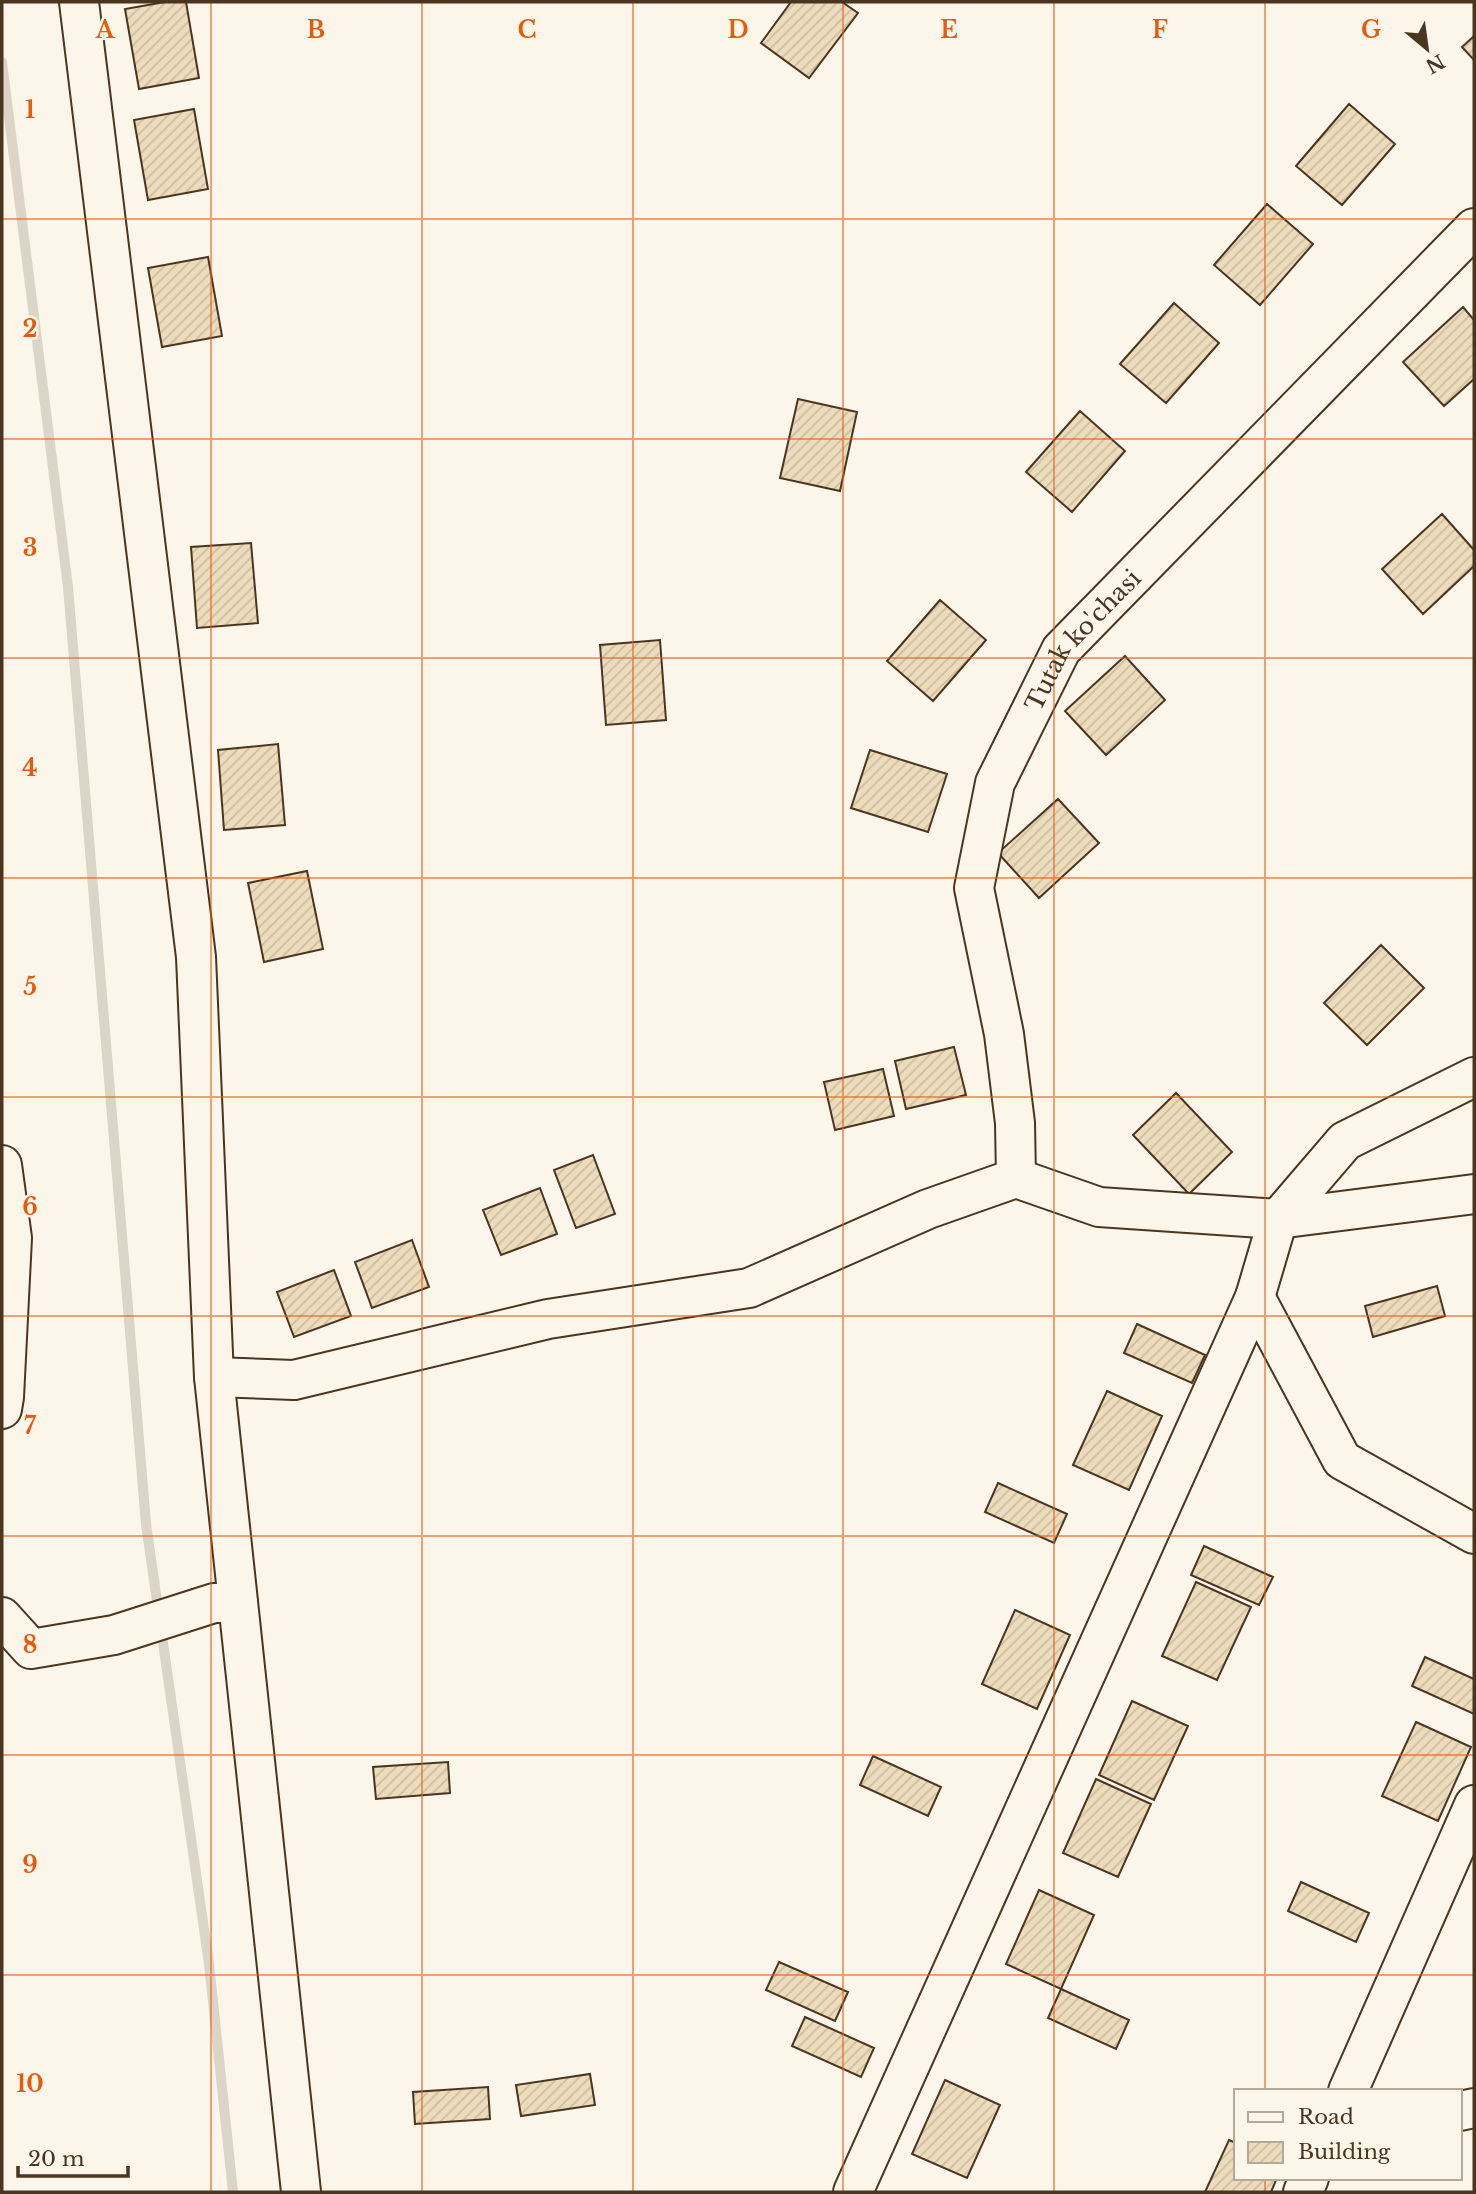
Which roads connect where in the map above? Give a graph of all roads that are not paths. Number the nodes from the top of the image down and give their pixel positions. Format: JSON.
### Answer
{"nodes":[{"id":1,"x":79,"y":2,"type":"edge"},
{"id":2,"x":1474,"y":228,"type":"edge"},
{"id":3,"x":1474,"y":1077,"type":"edge"},
{"id":4,"x":2,"y":1164,"type":"edge"},
{"id":5,"x":1016,"y":1178,"type":"junction"},
{"id":6,"x":1474,"y":1194,"type":"edge"},
{"id":7,"x":1279,"y":1219,"type":"junction"},
{"id":8,"x":1255,"y":1297,"type":"junction"},
{"id":9,"x":214,"y":1377,"type":"junction"},
{"id":10,"x":2,"y":1409,"type":"edge"},
{"id":11,"x":1474,"y":1534,"type":"edge"},
{"id":12,"x":226,"y":1603,"type":"junction"},
{"id":13,"x":2,"y":1617,"type":"edge"},
{"id":14,"x":1474,"y":1805,"type":"edge"},
{"id":15,"x":1349,"y":2089,"type":"edge"},
{"id":16,"x":301,"y":2192,"type":"edge"},
{"id":17,"x":853,"y":2192,"type":"edge"}],
"edges":[{"from":1,"to":9,"type":"street"},
{"from":2,"to":5,"type":"street","name":"Tutak ko'chasi"},
{"from":3,"to":7,"type":"street"},
{"from":4,"to":10,"type":"street"},
{"from":5,"to":7,"type":"street"},
{"from":5,"to":9,"type":"street"},
{"from":6,"to":7,"type":"street"},
{"from":7,"to":8,"type":"street"},
{"from":8,"to":11,"type":"street"},
{"from":8,"to":17,"type":"street"},
{"from":9,"to":12,"type":"street"},
{"from":12,"to":13,"type":"street"},
{"from":12,"to":16,"type":"street"},
{"from":14,"to":15,"type":"street"}]}
